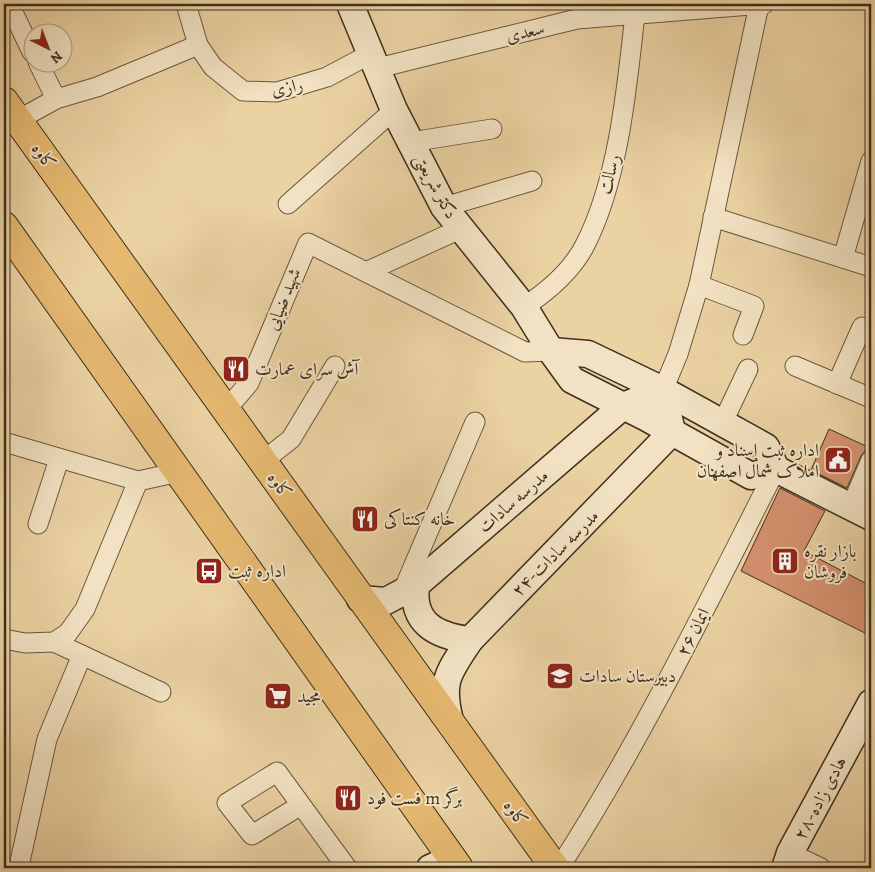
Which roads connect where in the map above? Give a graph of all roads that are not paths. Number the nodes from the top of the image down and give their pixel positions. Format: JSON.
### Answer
{"nodes":[{"id":1,"x":9,"y":4,"type":"edge"},
{"id":2,"x":186,"y":4,"type":"edge"},
{"id":3,"x":350,"y":4,"type":"edge"},
{"id":4,"x":761,"y":4,"type":"edge"},
{"id":5,"x":635,"y":14,"type":"junction"},
{"id":6,"x":22,"y":31,"type":"edge"},
{"id":7,"x":198,"y":45,"type":"junction"},
{"id":8,"x":375,"y":61,"type":"junction"},
{"id":9,"x":43,"y":72,"type":"edge"},
{"id":10,"x":56,"y":99,"type":"junction"},
{"id":11,"x":11,"y":110,"type":"edge"},
{"id":12,"x":394,"y":110,"type":"junction"},
{"id":13,"x":492,"y":130,"type":"dead end"},
{"id":14,"x":411,"y":142,"type":"junction"},
{"id":15,"x":871,"y":161,"type":"edge"},
{"id":16,"x":532,"y":181,"type":"dead end"},
{"id":17,"x":288,"y":204,"type":"dead end"},
{"id":18,"x":444,"y":207,"type":"junction"},
{"id":19,"x":714,"y":217,"type":"junction"},
{"id":20,"x":4,"y":226,"type":"edge"},
{"id":21,"x":460,"y":229,"type":"junction"},
{"id":22,"x":843,"y":258,"type":"junction"},
{"id":23,"x":871,"y":267,"type":"edge"},
{"id":24,"x":366,"y":272,"type":"junction"},
{"id":25,"x":699,"y":285,"type":"junction"},
{"id":26,"x":524,"y":307,"type":"junction"},
{"id":27,"x":871,"y":331,"type":"edge"},
{"id":28,"x":743,"y":336,"type":"dead end"},
{"id":29,"x":551,"y":351,"type":"junction"},
{"id":30,"x":335,"y":366,"type":"dead end"},
{"id":31,"x":795,"y":366,"type":"dead end"},
{"id":32,"x":748,"y":369,"type":"dead end"},
{"id":33,"x":838,"y":384,"type":"junction"},
{"id":34,"x":663,"y":390,"type":"junction"},
{"id":35,"x":871,"y":398,"type":"edge"},
{"id":36,"x":623,"y":406,"type":"junction"},
{"id":37,"x":226,"y":410,"type":"junction"},
{"id":38,"x":475,"y":422,"type":"dead end"},
{"id":39,"x":722,"y":424,"type":"junction"},
{"id":40,"x":672,"y":432,"type":"junction"},
{"id":41,"x":4,"y":442,"type":"edge"},
{"id":42,"x":60,"y":459,"type":"junction"},
{"id":43,"x":871,"y":460,"type":"edge"},
{"id":44,"x":263,"y":461,"type":"junction"},
{"id":45,"x":776,"y":469,"type":"junction"},
{"id":46,"x":179,"y":472,"type":"junction"},
{"id":47,"x":138,"y":480,"type":"junction"},
{"id":48,"x":861,"y":512,"type":"edge"},
{"id":49,"x":38,"y":524,"type":"dead end"},
{"id":50,"x":409,"y":589,"type":"junction"},
{"id":51,"x":360,"y":599,"type":"junction"},
{"id":52,"x":4,"y":639,"type":"edge"},
{"id":53,"x":470,"y":640,"type":"junction"},
{"id":54,"x":54,"y":642,"type":"junction"},
{"id":55,"x":82,"y":655,"type":"junction"},
{"id":56,"x":161,"y":692,"type":"dead end"},
{"id":57,"x":871,"y":703,"type":"edge"},
{"id":58,"x":450,"y":721,"type":"junction"},
{"id":59,"x":301,"y":805,"type":"junction"},
{"id":60,"x":788,"y":861,"type":"edge"},
{"id":61,"x":447,"y":865,"type":"edge"},
{"id":62,"x":24,"y":868,"type":"edge"},
{"id":63,"x":347,"y":868,"type":"edge"},
{"id":64,"x":557,"y":868,"type":"edge"},
{"id":65,"x":821,"y":868,"type":"edge"}],
"edges":[{"from":1,"to":6,"type":"street"},
{"from":2,"to":7,"type":"street","name":"رازی"},
{"from":3,"to":8,"type":"street","name":"دکتر شریعتی"},
{"from":4,"to":5,"type":"street","name":"سعدی"},
{"from":4,"to":19,"type":"street"},
{"from":5,"to":8,"type":"street","name":"سعدی"},
{"from":5,"to":26,"type":"street","name":"رسالت"},
{"from":7,"to":8,"type":"street","name":"رازی"},
{"from":7,"to":10,"type":"street"},
{"from":8,"to":12,"type":"street","name":"دکتر شریعتی"},
{"from":9,"to":10,"type":"street"},
{"from":10,"to":11,"type":"street"},
{"from":11,"to":37,"type":"main road","name":"کاوه"},
{"from":12,"to":14,"type":"street","name":"دکتر شریعتی"},
{"from":12,"to":17,"type":"street"},
{"from":13,"to":14,"type":"street"},
{"from":14,"to":18,"type":"street","name":"دکتر شریعتی"},
{"from":15,"to":22,"type":"street"},
{"from":16,"to":18,"type":"street"},
{"from":18,"to":21,"type":"street","name":"دکتر شریعتی"},
{"from":19,"to":22,"type":"street"},
{"from":19,"to":25,"type":"street"},
{"from":20,"to":46,"type":"main road"},
{"from":21,"to":24,"type":"street"},
{"from":21,"to":26,"type":"street","name":"دکتر شریعتی"},
{"from":22,"to":23,"type":"street"},
{"from":24,"to":29,"type":"street","name":"شهید ضیایی"},
{"from":24,"to":37,"type":"street","name":"شهید ضیایی"},
{"from":25,"to":28,"type":"street"},
{"from":25,"to":34,"type":"street"},
{"from":26,"to":29,"type":"street","name":"دکتر شریعتی"},
{"from":27,"to":33,"type":"street"},
{"from":29,"to":34,"type":"street"},
{"from":29,"to":36,"type":"street","name":"دکتر شریعتی"},
{"from":30,"to":44,"type":"street"},
{"from":31,"to":33,"type":"street"},
{"from":32,"to":39,"type":"street"},
{"from":33,"to":35,"type":"street"},
{"from":34,"to":36,"type":"street","name":"مدرسه سادات"},
{"from":34,"to":39,"type":"street"},
{"from":34,"to":40,"type":"street"},
{"from":36,"to":40,"type":"street","name":"دکتر شریعتی"},
{"from":36,"to":50,"type":"street","name":"مدرسه سادات"},
{"from":37,"to":44,"type":"main road","name":"کاوه"},
{"from":38,"to":50,"type":"street"},
{"from":39,"to":45,"type":"street"},
{"from":40,"to":45,"type":"street","name":"دکتر شریعتی"},
{"from":40,"to":53,"type":"street","name":"۲۴-مدرسه سادات"},
{"from":41,"to":42,"type":"street"},
{"from":42,"to":47,"type":"street"},
{"from":42,"to":49,"type":"street"},
{"from":43,"to":48,"type":"street"},
{"from":44,"to":51,"type":"main road","name":"کاوه"},
{"from":45,"to":48,"type":"street"},
{"from":45,"to":64,"type":"street","name":"۲۶ ایمان"},
{"from":46,"to":47,"type":"street"},
{"from":46,"to":61,"type":"main road"},
{"from":47,"to":54,"type":"street"},
{"from":50,"to":51,"type":"street","name":"مدرسه سادات"},
{"from":50,"to":53,"type":"street"},
{"from":51,"to":58,"type":"main road","name":"کاوه"},
{"from":52,"to":54,"type":"street"},
{"from":53,"to":58,"type":"street","name":"۲۴-مدرسه سادات"},
{"from":54,"to":55,"type":"street"},
{"from":55,"to":56,"type":"street"},
{"from":55,"to":62,"type":"street"},
{"from":57,"to":60,"type":"street","name":"۲۸-هادی زاده"},
{"from":58,"to":64,"type":"main road","name":"کاوه"},
{"from":59,"to":59,"type":"street"},
{"from":59,"to":63,"type":"street"},
{"from":60,"to":65,"type":"street"}]}
